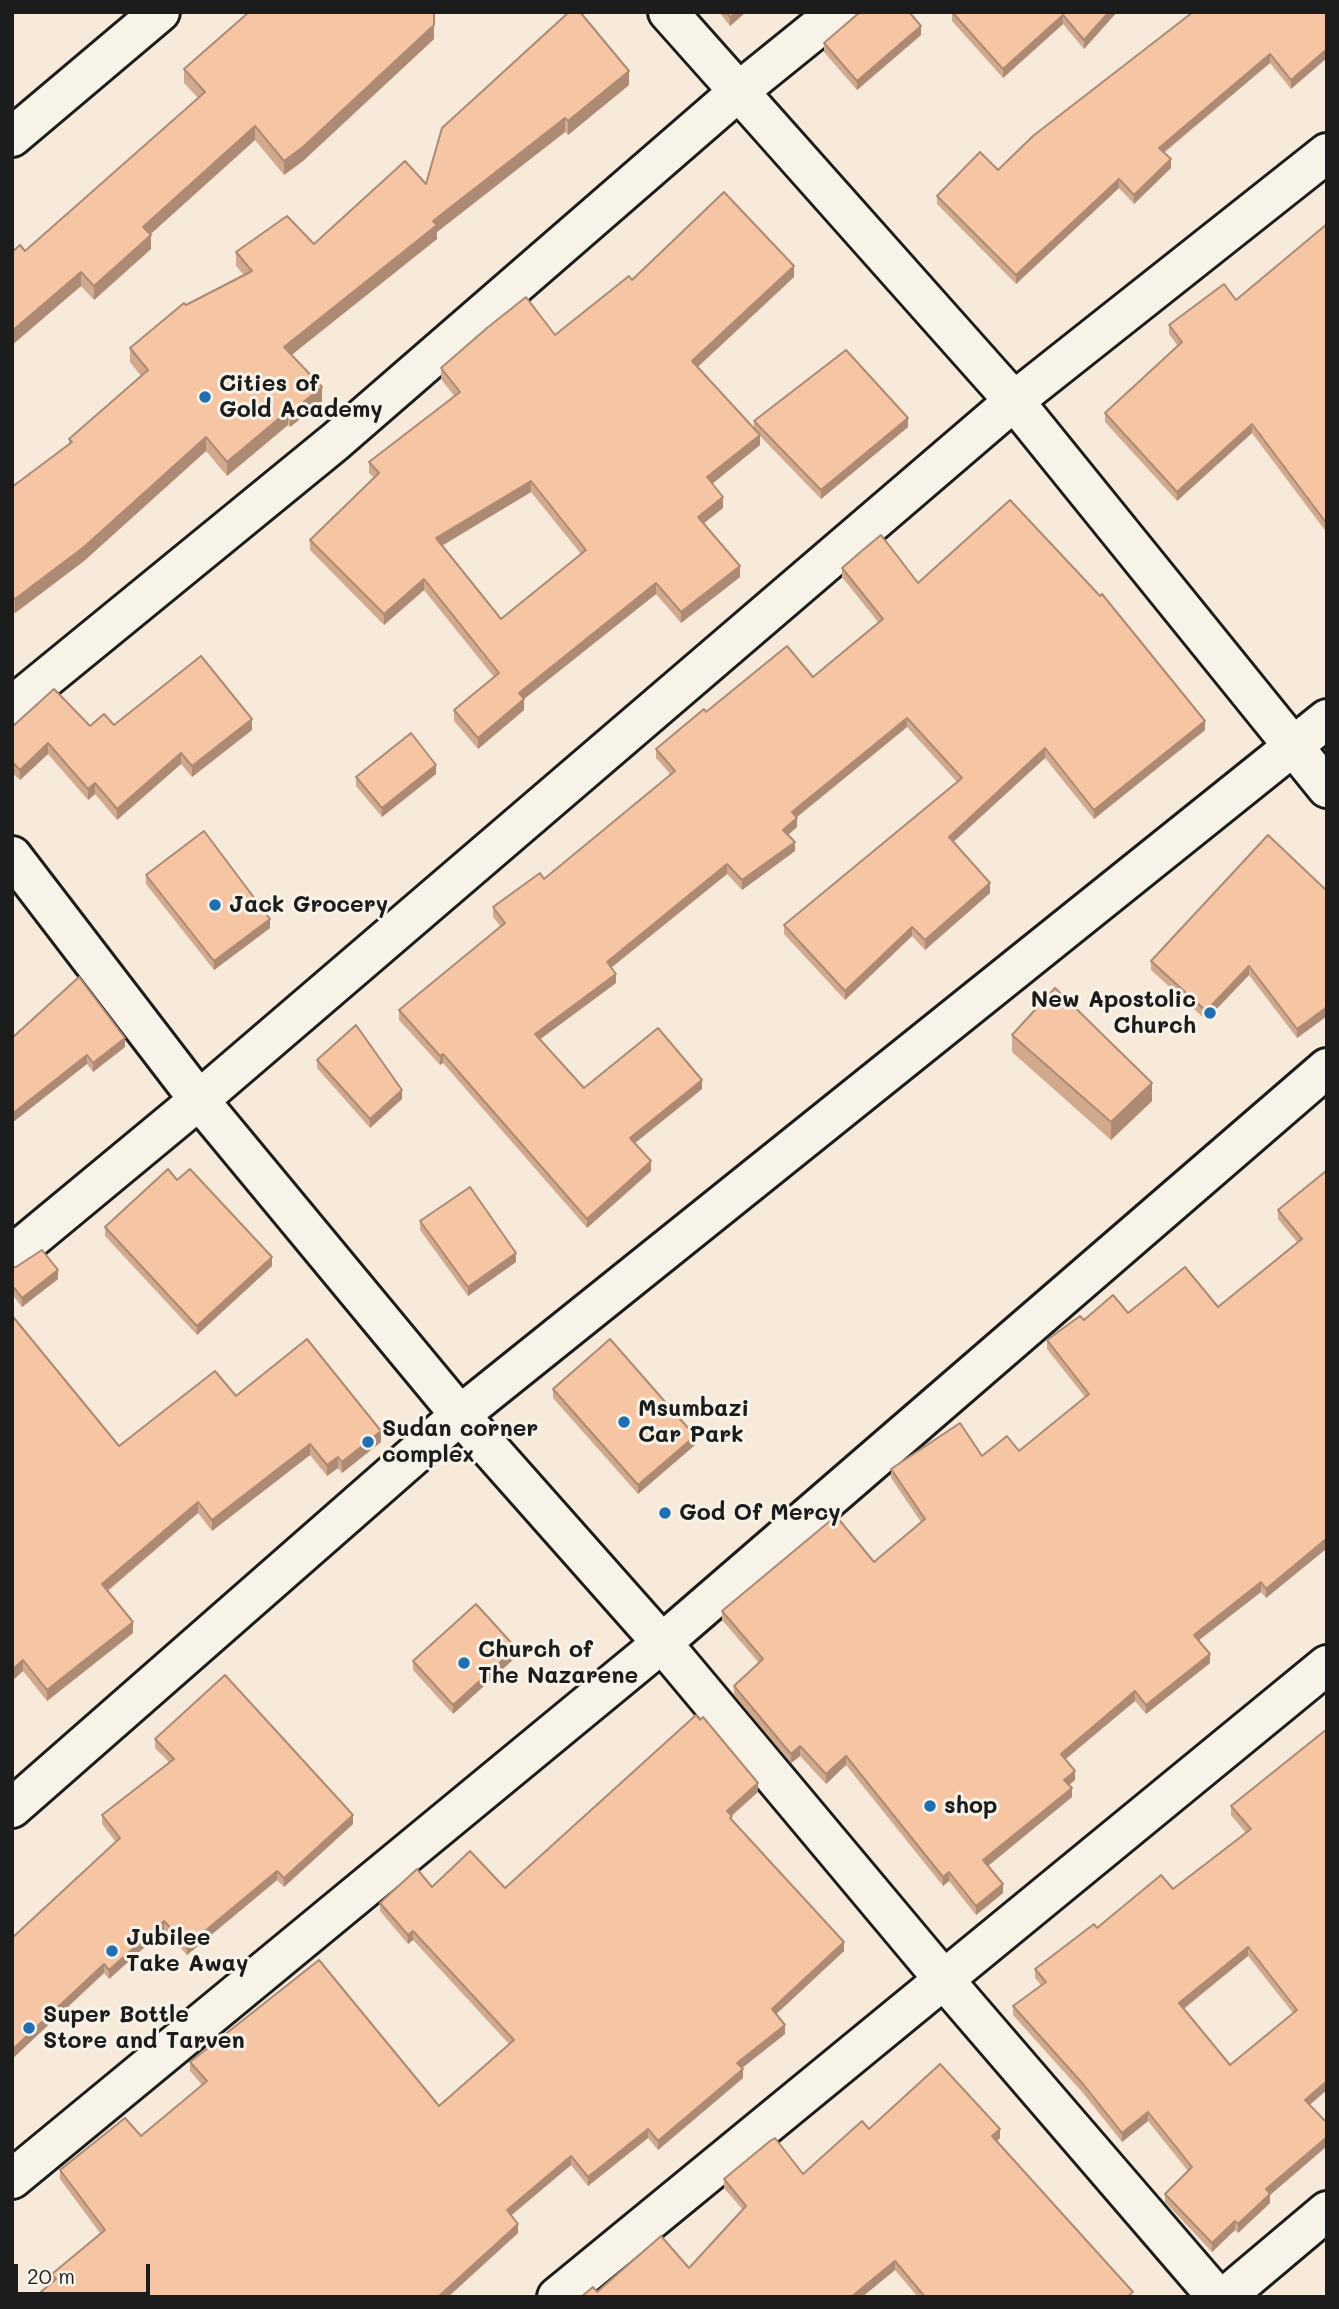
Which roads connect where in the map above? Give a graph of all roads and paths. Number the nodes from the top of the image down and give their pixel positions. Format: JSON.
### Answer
{"nodes":[{"id":1,"x":160,"y":12,"type":"edge"},
{"id":2,"x":668,"y":12,"type":"edge"},
{"id":3,"x":837,"y":12,"type":"edge"},
{"id":4,"x":738,"y":92,"type":"junction"},
{"id":5,"x":12,"y":137,"type":"edge"},
{"id":6,"x":1327,"y":153,"type":"edge"},
{"id":7,"x":1014,"y":401,"type":"junction"},
{"id":8,"x":12,"y":706,"type":"edge"},
{"id":9,"x":1327,"y":719,"type":"edge"},
{"id":10,"x":1296,"y":747,"type":"junction"},
{"id":11,"x":1327,"y":788,"type":"edge"},
{"id":12,"x":12,"y":856,"type":"edge"},
{"id":13,"x":1327,"y":1068,"type":"edge"},
{"id":14,"x":199,"y":1100,"type":"junction"},
{"id":15,"x":12,"y":1255,"type":"edge"},
{"id":16,"x":460,"y":1415,"type":"junction"},
{"id":17,"x":662,"y":1643,"type":"junction"},
{"id":18,"x":1327,"y":1665,"type":"edge"},
{"id":19,"x":12,"y":1808,"type":"edge"},
{"id":20,"x":945,"y":1981,"type":"junction"},
{"id":21,"x":12,"y":2179,"type":"edge"},
{"id":22,"x":1327,"y":2211,"type":"edge"},
{"id":23,"x":556,"y":2297,"type":"edge"},
{"id":24,"x":1217,"y":2297,"type":"edge"},
{"id":25,"x":1225,"y":2297,"type":"edge"}],
"edges":[{"from":1,"to":5,"type":"street"},
{"from":2,"to":4,"type":"street"},
{"from":3,"to":4,"type":"street"},
{"from":4,"to":7,"type":"street"},
{"from":4,"to":8,"type":"street"},
{"from":6,"to":7,"type":"street"},
{"from":7,"to":10,"type":"street"},
{"from":7,"to":14,"type":"street"},
{"from":9,"to":10,"type":"street"},
{"from":10,"to":11,"type":"street"},
{"from":10,"to":16,"type":"street"},
{"from":12,"to":14,"type":"street"},
{"from":13,"to":17,"type":"street"},
{"from":14,"to":15,"type":"street"},
{"from":14,"to":16,"type":"street"},
{"from":16,"to":17,"type":"street"},
{"from":16,"to":19,"type":"street"},
{"from":17,"to":20,"type":"street"},
{"from":17,"to":21,"type":"street"},
{"from":18,"to":20,"type":"street"},
{"from":20,"to":23,"type":"street"},
{"from":20,"to":24,"type":"street"},
{"from":22,"to":25,"type":"street"}]}
